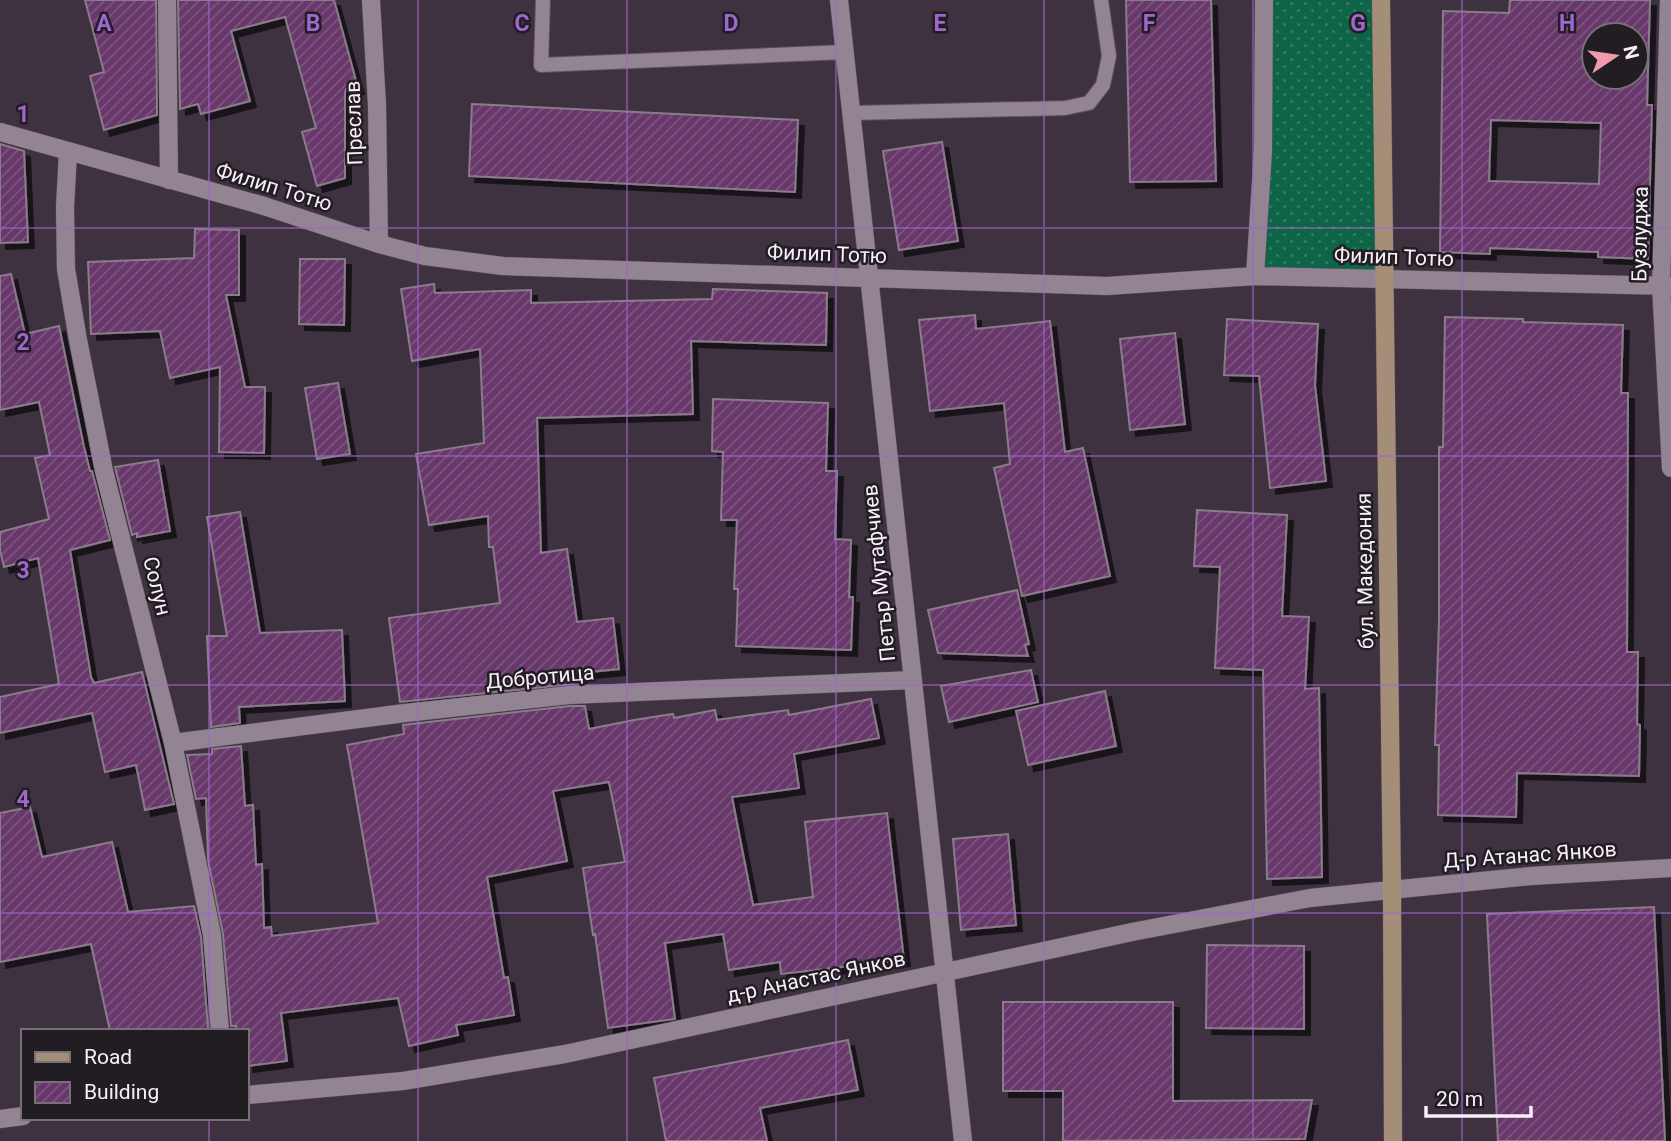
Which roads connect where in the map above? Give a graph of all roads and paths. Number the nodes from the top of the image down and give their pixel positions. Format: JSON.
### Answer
{"nodes":[{"id":1,"x":167,"y":0,"type":"edge"},
{"id":2,"x":370,"y":0,"type":"edge"},
{"id":3,"x":543,"y":0,"type":"edge"},
{"id":4,"x":839,"y":0,"type":"edge"},
{"id":5,"x":1101,"y":0,"type":"edge"},
{"id":6,"x":1264,"y":0,"type":"edge"},
{"id":7,"x":1381,"y":0,"type":"edge"},
{"id":8,"x":1669,"y":0,"type":"edge"},
{"id":9,"x":845,"y":52,"type":"junction"},
{"id":10,"x":852,"y":113,"type":"junction"},
{"id":11,"x":0,"y":132,"type":"edge"},
{"id":12,"x":68,"y":152,"type":"junction"},
{"id":13,"x":169,"y":180,"type":"junction"},
{"id":14,"x":379,"y":244,"type":"junction"},
{"id":15,"x":1255,"y":276,"type":"junction"},
{"id":16,"x":869,"y":278,"type":"junction"},
{"id":17,"x":1384,"y":280,"type":"junction"},
{"id":18,"x":1666,"y":286,"type":"edge"},
{"id":19,"x":1671,"y":468,"type":"edge"},
{"id":20,"x":913,"y":680,"type":"junction"},
{"id":21,"x":173,"y":743,"type":"junction"},
{"id":22,"x":1671,"y":868,"type":"edge"},
{"id":23,"x":1392,"y":888,"type":"junction"},
{"id":24,"x":946,"y":972,"type":"junction"},
{"id":25,"x":220,"y":1029,"type":"edge"},
{"id":26,"x":248,"y":1095,"type":"edge"},
{"id":27,"x":21,"y":1116,"type":"edge"},
{"id":28,"x":0,"y":1119,"type":"edge"},
{"id":29,"x":963,"y":1141,"type":"edge"},
{"id":30,"x":1392,"y":1141,"type":"edge"}],
"edges":[{"from":1,"to":13,"type":"street"},
{"from":2,"to":14,"type":"street","name":"Преслав"},
{"from":3,"to":9,"type":"lane"},
{"from":4,"to":9,"type":"street","name":"Петър Мутафчиев"},
{"from":5,"to":10,"type":"lane"},
{"from":6,"to":15,"type":"street"},
{"from":7,"to":17,"type":"street","name":"бул. Македония"},
{"from":8,"to":18,"type":"street","name":"Бузлуджа"},
{"from":9,"to":10,"type":"street","name":"Петър Мутафчиев"},
{"from":10,"to":16,"type":"street","name":"Петър Мутафчиев"},
{"from":11,"to":12,"type":"street","name":"Филип Тотю"},
{"from":12,"to":13,"type":"street","name":"Филип Тотю"},
{"from":12,"to":21,"type":"street","name":"Солун"},
{"from":13,"to":14,"type":"street","name":"Филип Тотю"},
{"from":14,"to":16,"type":"street","name":"Филип Тотю"},
{"from":15,"to":16,"type":"street","name":"Филип Тотю"},
{"from":15,"to":17,"type":"street","name":"Филип Тотю"},
{"from":16,"to":20,"type":"street","name":"Петър Мутафчиев"},
{"from":17,"to":18,"type":"street","name":"Филип Тотю"},
{"from":17,"to":23,"type":"street","name":"бул. Македония"},
{"from":18,"to":19,"type":"street","name":"Бузлуджа"},
{"from":20,"to":21,"type":"street","name":"Добротица"},
{"from":20,"to":24,"type":"street","name":"Петър Мутафчиев"},
{"from":21,"to":25,"type":"street","name":"Солун"},
{"from":22,"to":23,"type":"street","name":"Д-р Атанас Янков"},
{"from":23,"to":24,"type":"street","name":"д-р Анастас Янков"},
{"from":23,"to":30,"type":"street","name":"бул. Македония"},
{"from":24,"to":26,"type":"street","name":"д-р Анастас Янков"},
{"from":24,"to":29,"type":"street","name":"Петър Мутафчиев"},
{"from":27,"to":28,"type":"street"}]}
